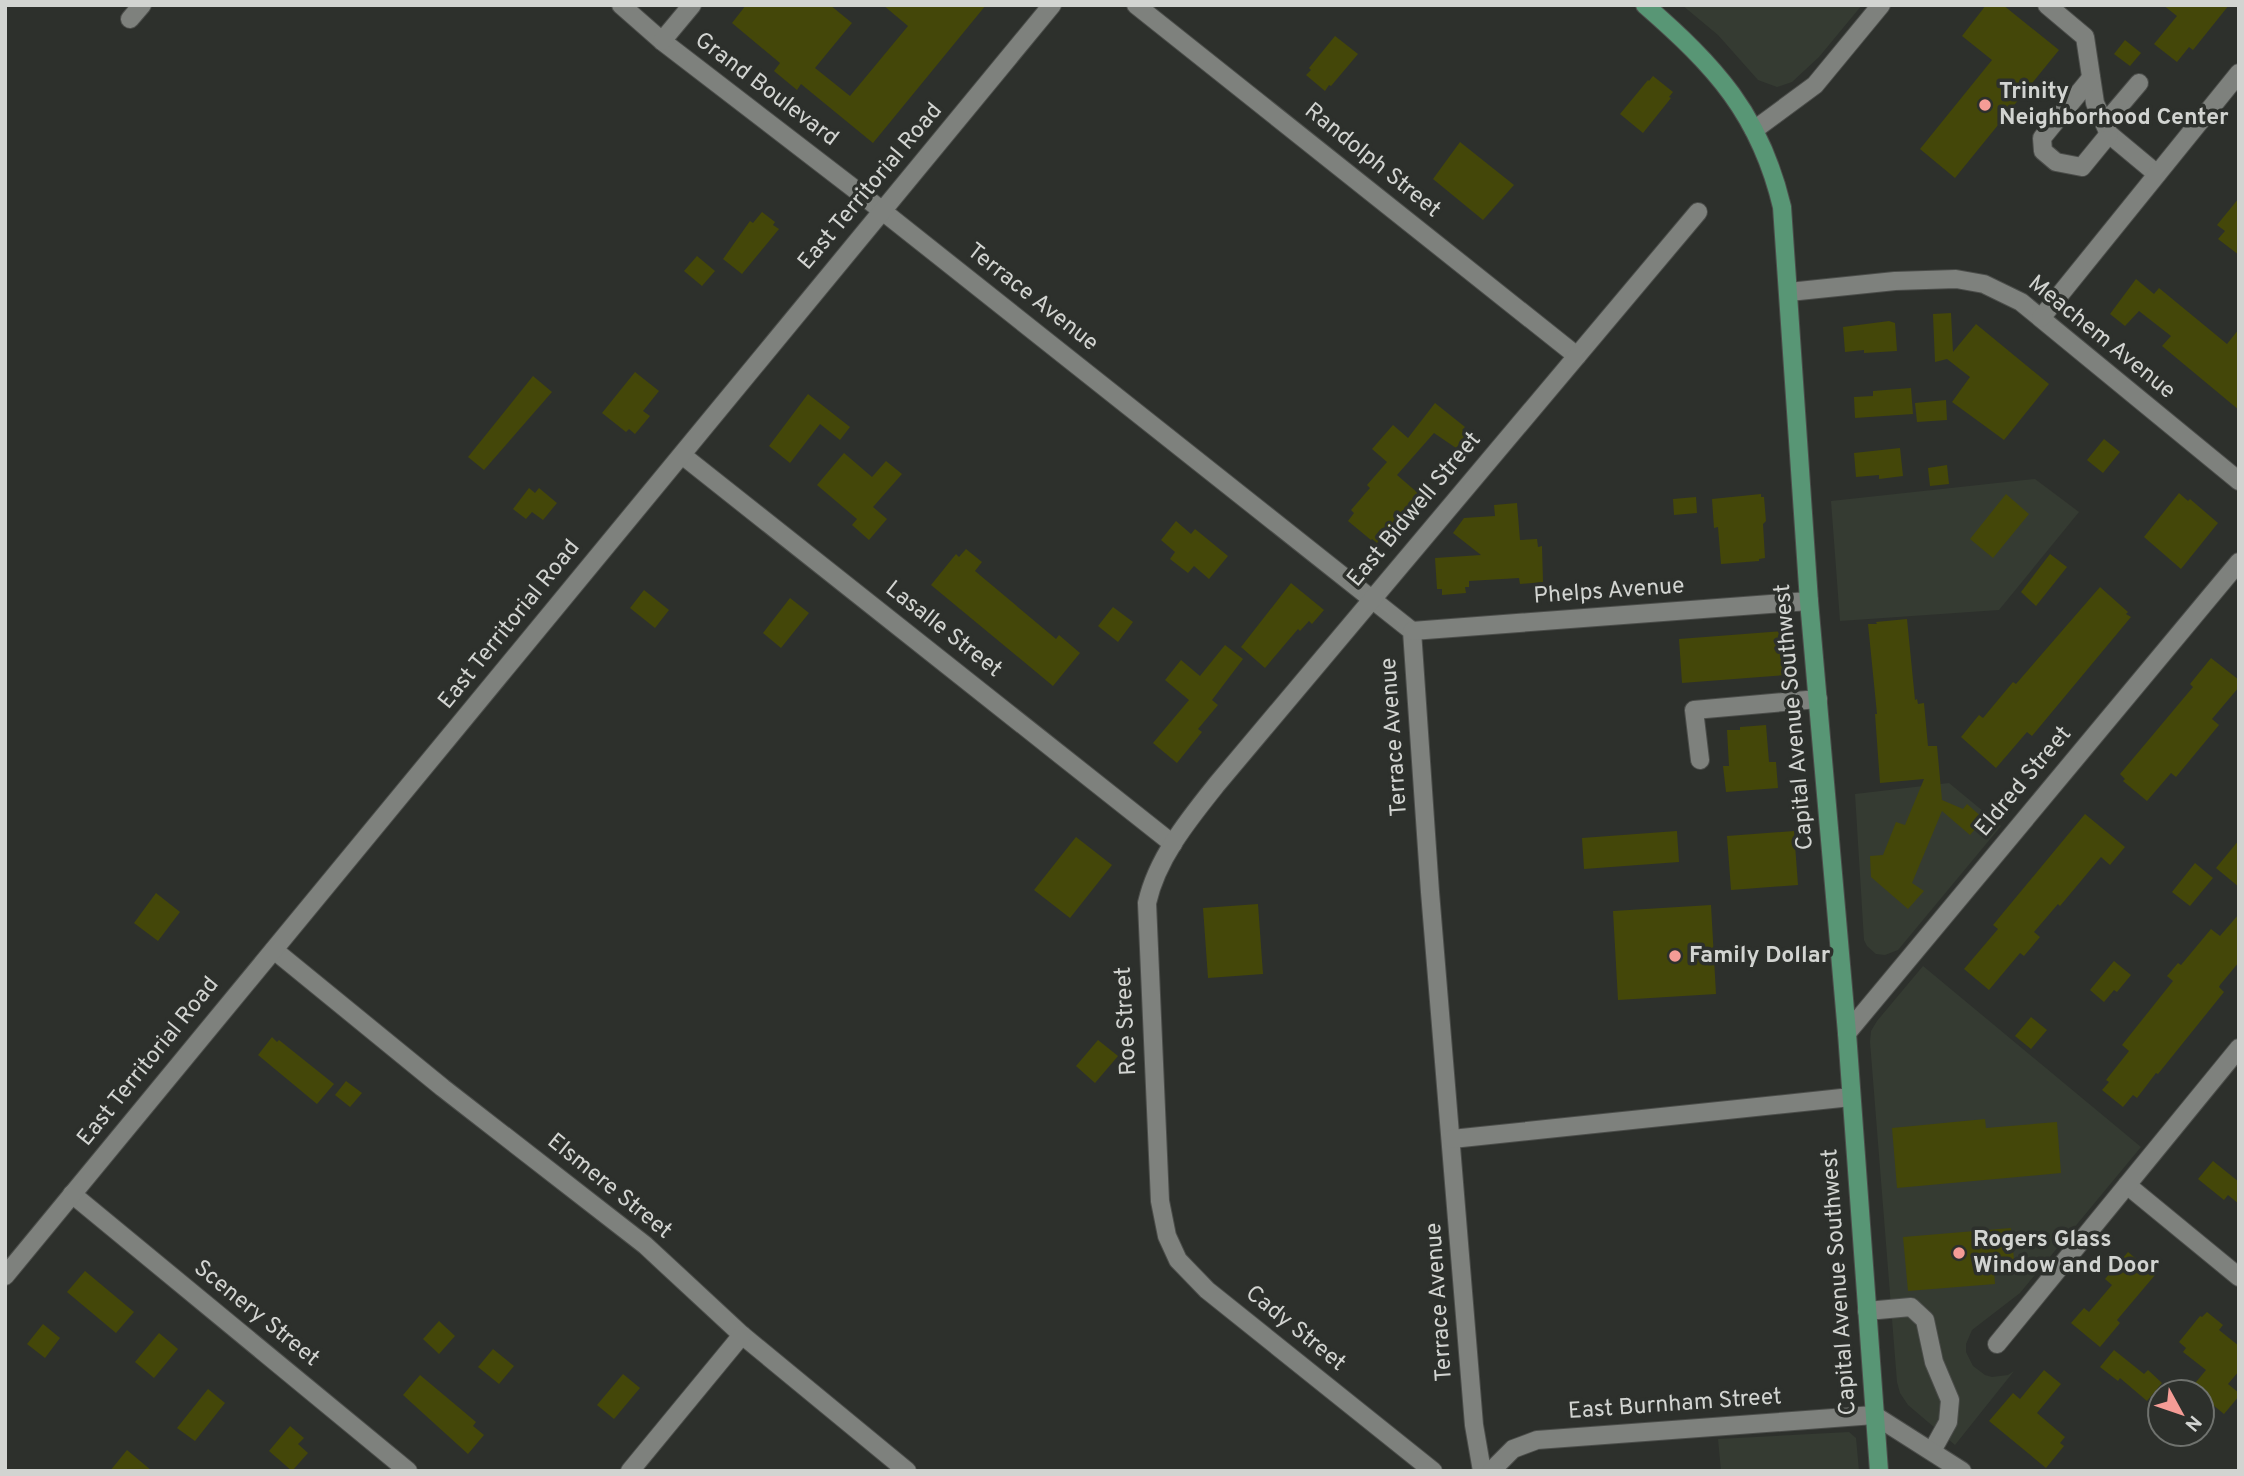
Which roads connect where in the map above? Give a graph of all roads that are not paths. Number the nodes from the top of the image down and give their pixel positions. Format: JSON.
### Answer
{"nodes":[{"id":1,"x":621,"y":5,"type":"edge"},
{"id":2,"x":692,"y":5,"type":"edge"},
{"id":3,"x":1052,"y":5,"type":"edge"},
{"id":4,"x":1136,"y":5,"type":"edge"},
{"id":5,"x":1645,"y":5,"type":"edge"},
{"id":6,"x":1881,"y":5,"type":"edge"},
{"id":7,"x":2048,"y":5,"type":"edge"},
{"id":8,"x":662,"y":41,"type":"junction"},
{"id":9,"x":2239,"y":73,"type":"edge"},
{"id":10,"x":2091,"y":78,"type":"junction"},
{"id":11,"x":2139,"y":83,"type":"dead end"},
{"id":12,"x":2107,"y":128,"type":"junction"},
{"id":13,"x":1754,"y":130,"type":"junction"},
{"id":14,"x":2157,"y":174,"type":"junction"},
{"id":15,"x":883,"y":211,"type":"junction"},
{"id":16,"x":1698,"y":212,"type":"dead end"},
{"id":17,"x":1789,"y":292,"type":"junction"},
{"id":18,"x":2041,"y":318,"type":"junction"},
{"id":19,"x":1577,"y":356,"type":"junction"},
{"id":20,"x":682,"y":454,"type":"junction"},
{"id":21,"x":2239,"y":481,"type":"edge"},
{"id":22,"x":2239,"y":562,"type":"edge"},
{"id":23,"x":1372,"y":599,"type":"junction"},
{"id":24,"x":1809,"y":601,"type":"junction"},
{"id":25,"x":1412,"y":631,"type":"junction"},
{"id":26,"x":1818,"y":699,"type":"junction"},
{"id":27,"x":1700,"y":760,"type":"dead end"},
{"id":28,"x":1173,"y":844,"type":"junction"},
{"id":29,"x":274,"y":950,"type":"junction"},
{"id":30,"x":1847,"y":1033,"type":"junction"},
{"id":31,"x":2239,"y":1048,"type":"edge"},
{"id":32,"x":1851,"y":1097,"type":"junction"},
{"id":33,"x":1452,"y":1139,"type":"junction"},
{"id":34,"x":2127,"y":1185,"type":"junction"},
{"id":35,"x":72,"y":1194,"type":"junction"},
{"id":36,"x":1160,"y":1201,"type":"joint"},
{"id":37,"x":5,"y":1276,"type":"edge"},
{"id":38,"x":2239,"y":1277,"type":"edge"},
{"id":39,"x":1867,"y":1311,"type":"junction"},
{"id":40,"x":742,"y":1335,"type":"junction"},
{"id":41,"x":1997,"y":1344,"type":"dead end"},
{"id":42,"x":1874,"y":1415,"type":"junction"},
{"id":43,"x":1932,"y":1451,"type":"junction"},
{"id":44,"x":408,"y":1471,"type":"edge"},
{"id":45,"x":630,"y":1471,"type":"edge"},
{"id":46,"x":907,"y":1471,"type":"edge"},
{"id":47,"x":1433,"y":1471,"type":"edge"},
{"id":48,"x":1482,"y":1471,"type":"edge"},
{"id":49,"x":1490,"y":1471,"type":"edge"},
{"id":50,"x":1879,"y":1471,"type":"edge"},
{"id":51,"x":1962,"y":1471,"type":"edge"}],
"edges":[{"from":1,"to":8,"type":"street","name":"Grand Boulevard"},
{"from":2,"to":8,"type":"street"},
{"from":3,"to":15,"type":"street","name":"East Territorial Road"},
{"from":4,"to":19,"type":"street","name":"Randolph Street"},
{"from":5,"to":13,"type":"main road","name":"Capital Avenue Southwest"},
{"from":6,"to":13,"type":"street"},
{"from":7,"to":10,"type":"street"},
{"from":8,"to":15,"type":"street","name":"Grand Boulevard"},
{"from":9,"to":14,"type":"street"},
{"from":10,"to":12,"type":"street"},
{"from":10,"to":12,"type":"street"},
{"from":11,"to":12,"type":"street"},
{"from":12,"to":14,"type":"street"},
{"from":13,"to":17,"type":"main road","name":"Capital Avenue Southwest"},
{"from":14,"to":18,"type":"street"},
{"from":15,"to":20,"type":"street","name":"East Territorial Road"},
{"from":15,"to":23,"type":"street","name":"Terrace Avenue"},
{"from":16,"to":19,"type":"street","name":"East Bidwell Street"},
{"from":17,"to":18,"type":"street","name":"Meachem Avenue"},
{"from":17,"to":24,"type":"main road","name":"Capital Avenue Southwest"},
{"from":18,"to":21,"type":"street","name":"Meachem Avenue"},
{"from":19,"to":23,"type":"street","name":"East Bidwell Street"},
{"from":20,"to":28,"type":"street","name":"Lasalle Street"},
{"from":20,"to":29,"type":"street","name":"East Territorial Road"},
{"from":22,"to":30,"type":"street","name":"Eldred Street"},
{"from":23,"to":25,"type":"street","name":"Terrace Avenue"},
{"from":23,"to":28,"type":"street","name":"East Bidwell Street"},
{"from":24,"to":25,"type":"street","name":"Phelps Avenue"},
{"from":24,"to":26,"type":"main road","name":"Capital Avenue Southwest"},
{"from":25,"to":33,"type":"street","name":"Terrace Avenue"},
{"from":26,"to":27,"type":"street"},
{"from":26,"to":30,"type":"main road","name":"Capital Avenue Southwest"},
{"from":28,"to":36,"type":"street","name":"Roe Street"},
{"from":29,"to":35,"type":"street","name":"East Territorial Road"},
{"from":29,"to":40,"type":"street","name":"Elsmere Street"},
{"from":30,"to":32,"type":"main road","name":"Capital Avenue Southwest"},
{"from":31,"to":34,"type":"street"},
{"from":32,"to":33,"type":"street"},
{"from":32,"to":39,"type":"main road","name":"Capital Avenue Southwest"},
{"from":33,"to":48,"type":"street","name":"Terrace Avenue"},
{"from":34,"to":38,"type":"street"},
{"from":34,"to":41,"type":"street"},
{"from":35,"to":37,"type":"street","name":"East Territorial Road"},
{"from":35,"to":44,"type":"street","name":"Scenery Street"},
{"from":36,"to":47,"type":"street","name":"Cady Street"},
{"from":39,"to":42,"type":"main road","name":"Capital Avenue Southwest"},
{"from":39,"to":43,"type":"street"},
{"from":40,"to":45,"type":"street"},
{"from":40,"to":46,"type":"street","name":"Elsmere Street"},
{"from":42,"to":43,"type":"street"},
{"from":42,"to":49,"type":"street","name":"East Burnham Street"},
{"from":42,"to":50,"type":"main road","name":"Capital Avenue Southwest"},
{"from":43,"to":51,"type":"street"}]}
